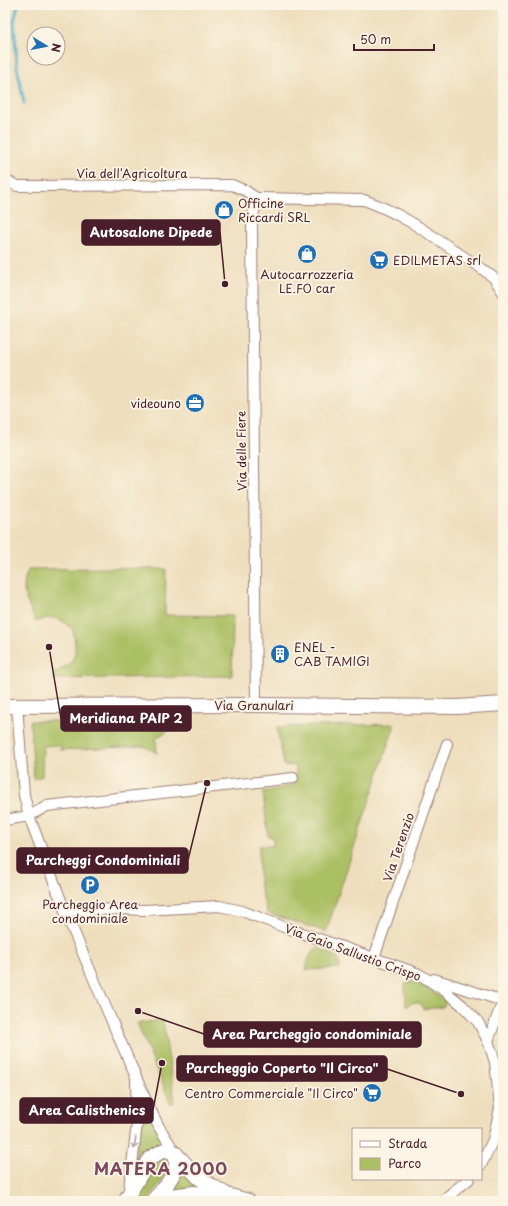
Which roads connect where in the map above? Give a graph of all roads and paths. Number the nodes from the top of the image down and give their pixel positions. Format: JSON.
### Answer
{"nodes":[{"id":1,"x":5,"y":180,"type":"edge"},
{"id":2,"x":256,"y":198,"type":"junction"},
{"id":3,"x":503,"y":292,"type":"edge"},
{"id":4,"x":503,"y":704,"type":"edge"},
{"id":5,"x":256,"y":705,"type":"junction"},
{"id":6,"x":11,"y":706,"type":"edge"},
{"id":7,"x":447,"y":744,"type":"dead end"},
{"id":8,"x":293,"y":778,"type":"dead end"},
{"id":9,"x":29,"y":816,"type":"junction"},
{"id":10,"x":5,"y":820,"type":"edge"},
{"id":11,"x":65,"y":910,"type":"junction"},
{"id":12,"x":374,"y":958,"type":"junction"},
{"id":13,"x":418,"y":974,"type":"junction"},
{"id":14,"x":503,"y":1001,"type":"edge"},
{"id":15,"x":488,"y":1042,"type":"junction"},
{"id":16,"x":499,"y":1059,"type":"edge"},
{"id":17,"x":136,"y":1076,"type":"junction"},
{"id":18,"x":176,"y":1154,"type":"junction"},
{"id":19,"x":482,"y":1163,"type":"edge"},
{"id":20,"x":468,"y":1180,"type":"edge"},
{"id":21,"x":227,"y":1195,"type":"junction"},
{"id":22,"x":127,"y":1198,"type":"edge"},
{"id":23,"x":153,"y":1201,"type":"edge"},
{"id":24,"x":248,"y":1201,"type":"edge"},
{"id":25,"x":442,"y":1201,"type":"edge"}],
"edges":[{"from":1,"to":2,"type":"street","name":"Via dell'Agricoltura"},
{"from":2,"to":3,"type":"street"},
{"from":2,"to":5,"type":"street","name":"Via delle Fiere"},
{"from":4,"to":5,"type":"street","name":"Via Granulari"},
{"from":5,"to":6,"type":"street","name":"Via Granulari"},
{"from":6,"to":9,"type":"street"},
{"from":7,"to":12,"type":"street","name":"Via Terenzio"},
{"from":8,"to":9,"type":"street"},
{"from":9,"to":10,"type":"street"},
{"from":9,"to":11,"type":"street"},
{"from":11,"to":12,"type":"street","name":"Via Gaio Sallustio Crispo"},
{"from":11,"to":17,"type":"street"},
{"from":12,"to":13,"type":"street","name":"Via Gaio Sallustio Crispo"},
{"from":13,"to":14,"type":"street"},
{"from":13,"to":15,"type":"street","name":"Via Gaio Sallustio Crispo"},
{"from":14,"to":15,"type":"street"},
{"from":15,"to":16,"type":"street","name":"Via Gaio Sallustio Crispo"},
{"from":16,"to":19,"type":"street","name":"Via Gaio Sallustio Crispo"},
{"from":17,"to":18,"type":"street"},
{"from":17,"to":22,"type":"street","one_way":true},
{"from":18,"to":21,"type":"street"},
{"from":18,"to":22,"type":"street"},
{"from":18,"to":23,"type":"street"},
{"from":20,"to":25,"type":"street"},
{"from":21,"to":23,"type":"street"},
{"from":21,"to":24,"type":"street"}]}
